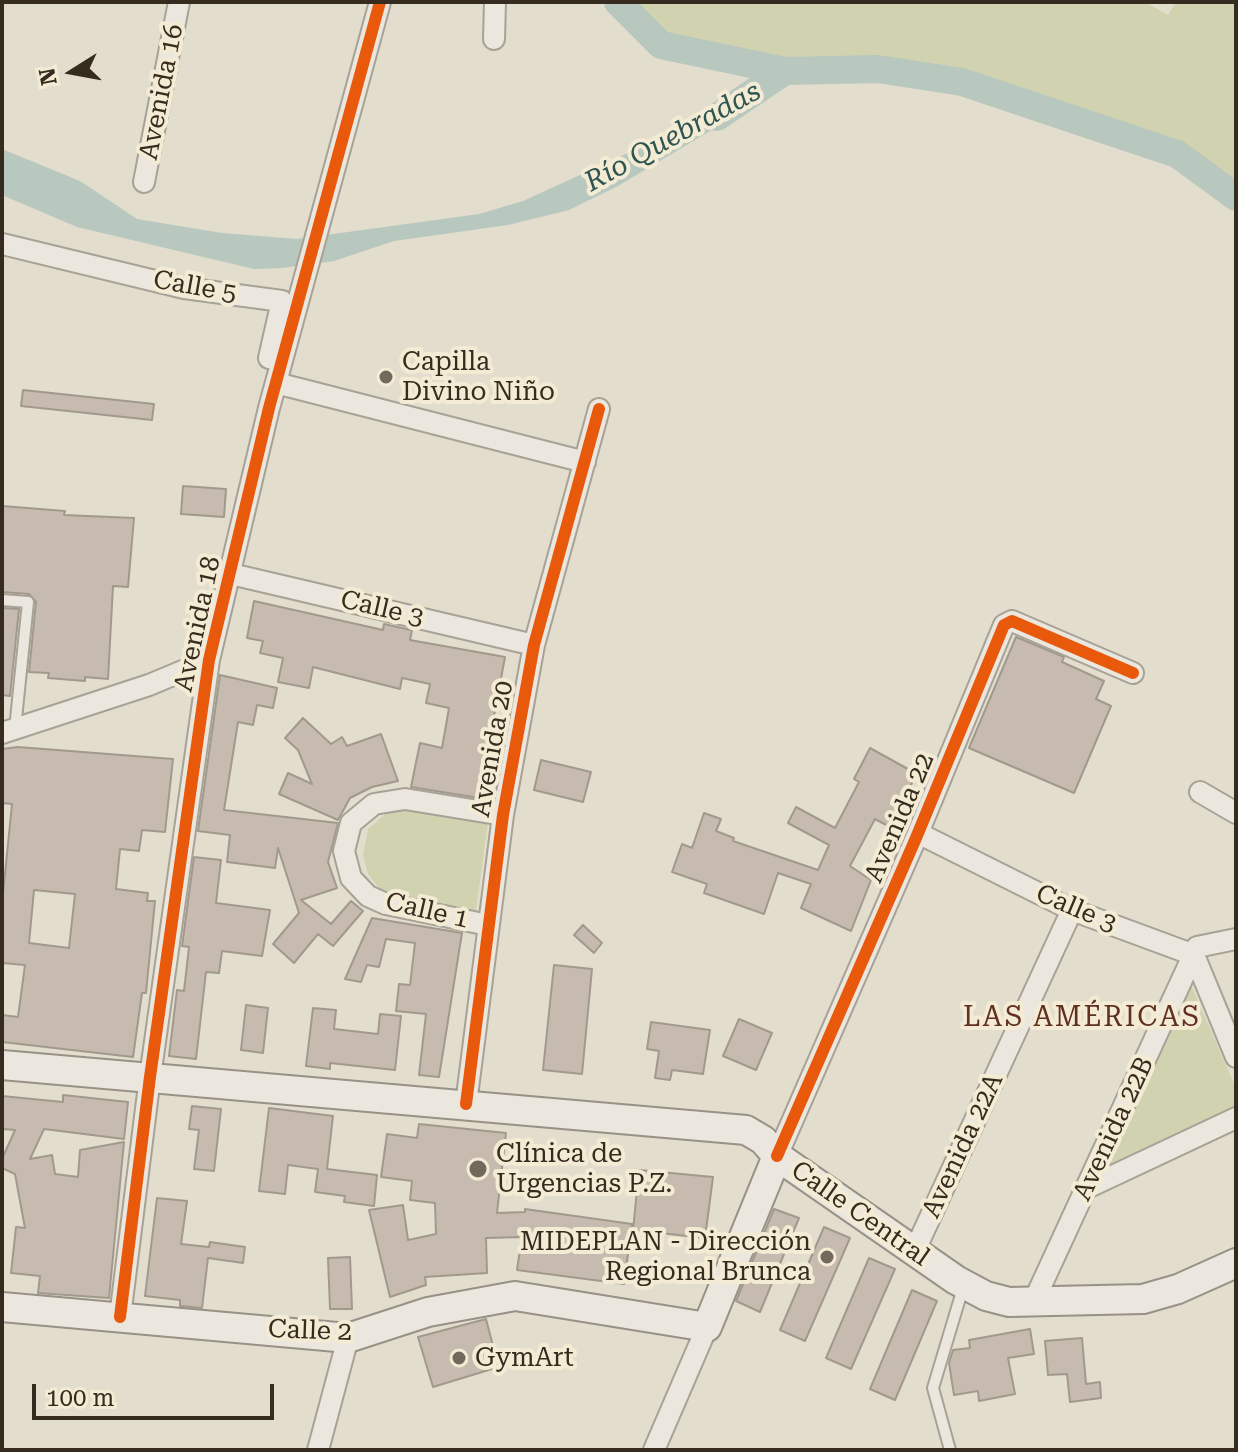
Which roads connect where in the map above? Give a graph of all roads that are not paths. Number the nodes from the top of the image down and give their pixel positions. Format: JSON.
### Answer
{"nodes":[{"id":1,"x":179,"y":2,"type":"edge"},
{"id":2,"x":380,"y":2,"type":"edge"},
{"id":3,"x":495,"y":2,"type":"edge"},
{"id":4,"x":494,"y":39,"type":"dead end"},
{"id":5,"x":144,"y":182,"type":"dead end"},
{"id":6,"x":2,"y":244,"type":"edge"},
{"id":7,"x":276,"y":383,"type":"junction"},
{"id":8,"x":269,"y":408,"type":"junction"},
{"id":9,"x":599,"y":409,"type":"dead end"},
{"id":10,"x":585,"y":462,"type":"junction"},
{"id":11,"x":231,"y":574,"type":"junction"},
{"id":12,"x":2,"y":600,"type":"edge"},
{"id":13,"x":534,"y":645,"type":"junction"},
{"id":14,"x":209,"y":660,"type":"junction"},
{"id":15,"x":1133,"y":673,"type":"dead end"},
{"id":16,"x":9,"y":731,"type":"edge"},
{"id":17,"x":1200,"y":792,"type":"dead end"},
{"id":18,"x":1236,"y":813,"type":"edge"},
{"id":19,"x":503,"y":815,"type":"junction"},
{"id":20,"x":918,"y":833,"type":"junction"},
{"id":21,"x":1072,"y":910,"type":"junction"},
{"id":22,"x":488,"y":925,"type":"junction"},
{"id":23,"x":1236,"y":939,"type":"edge"},
{"id":24,"x":1194,"y":955,"type":"junction"},
{"id":25,"x":1236,"y":1057,"type":"edge"},
{"id":26,"x":2,"y":1065,"type":"edge"},
{"id":27,"x":150,"y":1077,"type":"junction"},
{"id":28,"x":466,"y":1104,"type":"junction"},
{"id":29,"x":1236,"y":1118,"type":"edge"},
{"id":30,"x":777,"y":1156,"type":"junction"},
{"id":31,"x":1087,"y":1188,"type":"junction"},
{"id":32,"x":915,"y":1250,"type":"junction"},
{"id":33,"x":1236,"y":1263,"type":"edge"},
{"id":34,"x":964,"y":1286,"type":"junction"},
{"id":35,"x":1033,"y":1303,"type":"junction"},
{"id":36,"x":2,"y":1307,"type":"edge"},
{"id":37,"x":120,"y":1317,"type":"junction"},
{"id":38,"x":707,"y":1327,"type":"junction"},
{"id":39,"x":348,"y":1338,"type":"junction"},
{"id":40,"x":318,"y":1450,"type":"edge"},
{"id":41,"x":654,"y":1450,"type":"edge"},
{"id":42,"x":950,"y":1450,"type":"edge"}],
"edges":[{"from":1,"to":5,"type":"street","name":"Avenida 16"},
{"from":2,"to":7,"type":"street","name":"Avenida 18"},
{"from":3,"to":4,"type":"street"},
{"from":6,"to":8,"type":"street","name":"Calle 5"},
{"from":7,"to":8,"type":"street","name":"Avenida 18"},
{"from":7,"to":10,"type":"street"},
{"from":8,"to":11,"type":"street","name":"Avenida 18"},
{"from":9,"to":10,"type":"street","name":"Avenida 20"},
{"from":10,"to":13,"type":"street","name":"Avenida 20"},
{"from":11,"to":13,"type":"street","name":"Calle 3"},
{"from":11,"to":14,"type":"street","name":"Avenida 18"},
{"from":12,"to":16,"type":"lane"},
{"from":13,"to":19,"type":"street","name":"Avenida 20"},
{"from":14,"to":16,"type":"street"},
{"from":14,"to":27,"type":"street","name":"Avenida 18"},
{"from":15,"to":20,"type":"street","name":"Avenida 22"},
{"from":17,"to":18,"type":"street"},
{"from":19,"to":22,"type":"street","name":"Avenida 20"},
{"from":19,"to":22,"type":"street","name":"Calle 1"},
{"from":20,"to":21,"type":"street","name":"Calle 3"},
{"from":20,"to":30,"type":"street","name":"Avenida 22"},
{"from":21,"to":24,"type":"street","name":"Calle 3"},
{"from":21,"to":32,"type":"street","name":"Avenida 22A"},
{"from":22,"to":28,"type":"street","name":"Avenida 20"},
{"from":23,"to":24,"type":"street"},
{"from":24,"to":25,"type":"street"},
{"from":24,"to":31,"type":"street","name":"Avenida 22B"},
{"from":26,"to":27,"type":"main road","name":"Calle Central"},
{"from":27,"to":28,"type":"main road","name":"Calle Central"},
{"from":27,"to":37,"type":"street","name":"Avenida 18"},
{"from":28,"to":30,"type":"main road","name":"Calle Central"},
{"from":29,"to":31,"type":"street"},
{"from":30,"to":32,"type":"main road","name":"Calle Central"},
{"from":30,"to":38,"type":"main road","name":"Avenida 22"},
{"from":31,"to":35,"type":"street","name":"Avenida 22B"},
{"from":32,"to":34,"type":"main road","name":"Calle Central"},
{"from":33,"to":35,"type":"main road","name":"Calle Central"},
{"from":34,"to":35,"type":"main road","name":"Calle Central"},
{"from":34,"to":42,"type":"lane"},
{"from":36,"to":37,"type":"main road","name":"Calle 2"},
{"from":37,"to":39,"type":"main road","name":"Calle 2"},
{"from":38,"to":39,"type":"main road","name":"Calle 2"},
{"from":38,"to":41,"type":"street","name":"Avenida 22"},
{"from":39,"to":40,"type":"street"}]}
